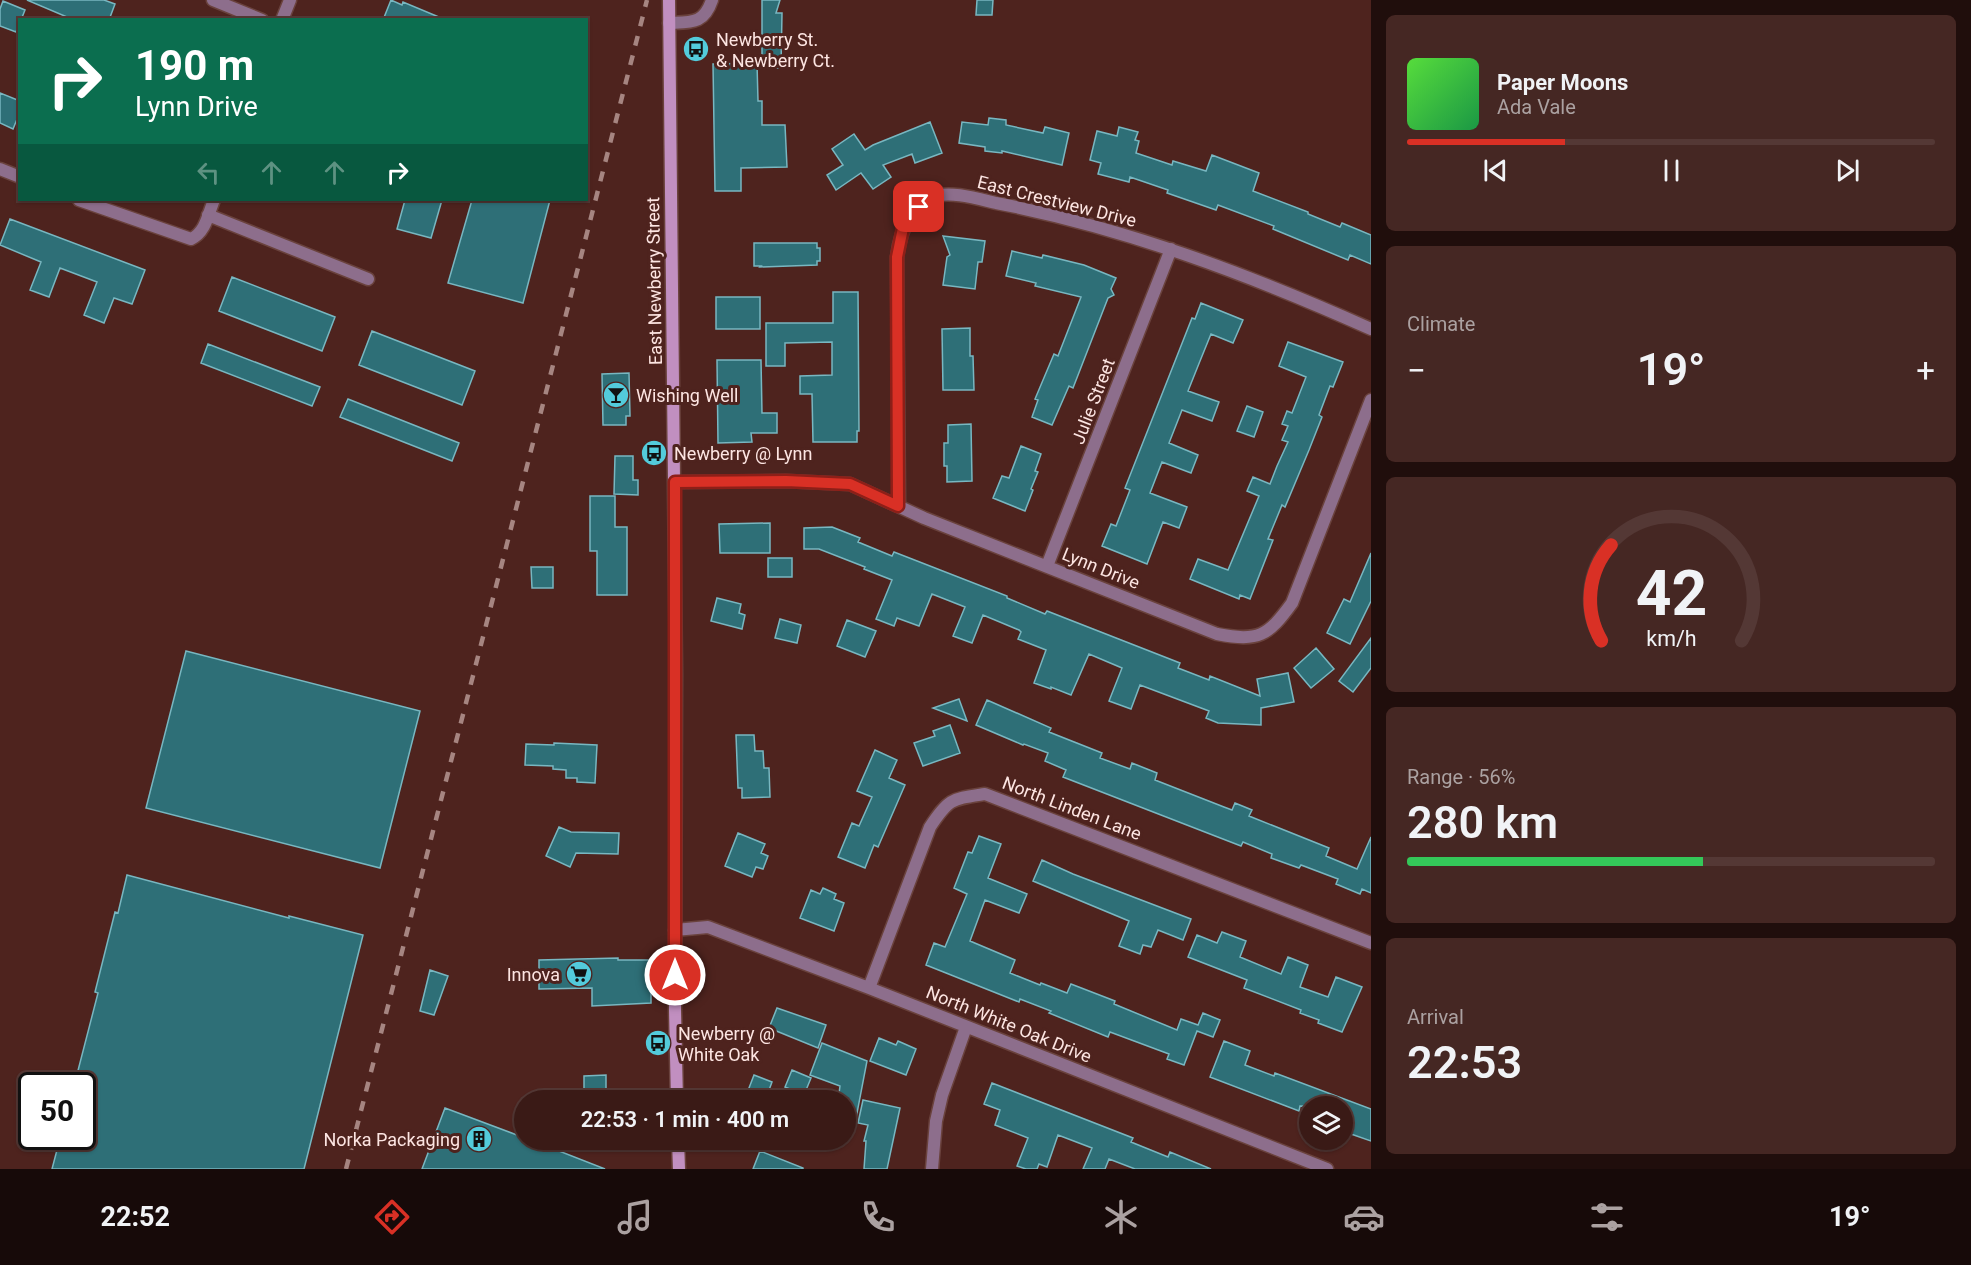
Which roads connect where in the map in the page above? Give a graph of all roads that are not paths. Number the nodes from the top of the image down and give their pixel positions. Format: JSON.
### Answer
{"nodes":[{"id":1,"x":213,"y":0,"type":"edge"},
{"id":2,"x":290,"y":0,"type":"edge"},
{"id":3,"x":669,"y":0,"type":"edge"},
{"id":4,"x":712,"y":0,"type":"edge"},
{"id":5,"x":257,"y":18,"type":"edge"},
{"id":6,"x":283,"y":18,"type":"edge"},
{"id":7,"x":669,"y":23,"type":"junction"},
{"id":8,"x":0,"y":169,"type":"edge"},
{"id":9,"x":18,"y":176,"type":"edge"},
{"id":10,"x":82,"y":201,"type":"edge"},
{"id":11,"x":214,"y":201,"type":"edge"},
{"id":12,"x":208,"y":215,"type":"junction"},
{"id":13,"x":1171,"y":249,"type":"junction"},
{"id":14,"x":368,"y":279,"type":"dead end"},
{"id":15,"x":1371,"y":329,"type":"edge"},
{"id":16,"x":1371,"y":400,"type":"edge"},
{"id":17,"x":675,"y":482,"type":"junction"},
{"id":18,"x":898,"y":506,"type":"junction"},
{"id":19,"x":1047,"y":566,"type":"junction"},
{"id":20,"x":675,"y":930,"type":"junction"},
{"id":21,"x":1371,"y":943,"type":"edge"},
{"id":22,"x":869,"y":988,"type":"junction"},
{"id":23,"x":966,"y":1027,"type":"junction"},
{"id":24,"x":677,"y":1090,"type":"edge"},
{"id":25,"x":678,"y":1150,"type":"edge"},
{"id":26,"x":679,"y":1169,"type":"edge"},
{"id":27,"x":932,"y":1169,"type":"edge"},
{"id":28,"x":1327,"y":1169,"type":"edge"}],
"edges":[{"from":1,"to":5,"type":"street"},
{"from":2,"to":6,"type":"street"},
{"from":3,"to":7,"type":"main road","name":"East Newberry Street"},
{"from":4,"to":7,"type":"street"},
{"from":7,"to":17,"type":"main road","name":"East Newberry Street"},
{"from":8,"to":9,"type":"street"},
{"from":10,"to":12,"type":"street"},
{"from":11,"to":12,"type":"street"},
{"from":12,"to":14,"type":"street"},
{"from":13,"to":15,"type":"street","name":"East Crestview Drive"},
{"from":13,"to":18,"type":"street","name":"East Crestview Drive"},
{"from":13,"to":19,"type":"street","name":"Julie Street"},
{"from":16,"to":19,"type":"street","name":"Lynn Drive"},
{"from":17,"to":18,"type":"street","name":"Lynn Drive"},
{"from":17,"to":20,"type":"main road","name":"East Newberry Street"},
{"from":18,"to":19,"type":"street","name":"Lynn Drive"},
{"from":20,"to":22,"type":"street","name":"North White Oak Drive"},
{"from":20,"to":24,"type":"main road","name":"East Newberry Street"},
{"from":21,"to":22,"type":"street","name":"North Linden Lane"},
{"from":22,"to":23,"type":"street","name":"North White Oak Drive"},
{"from":23,"to":27,"type":"street"},
{"from":23,"to":28,"type":"street","name":"North White Oak Drive"},
{"from":25,"to":26,"type":"main road"}]}
